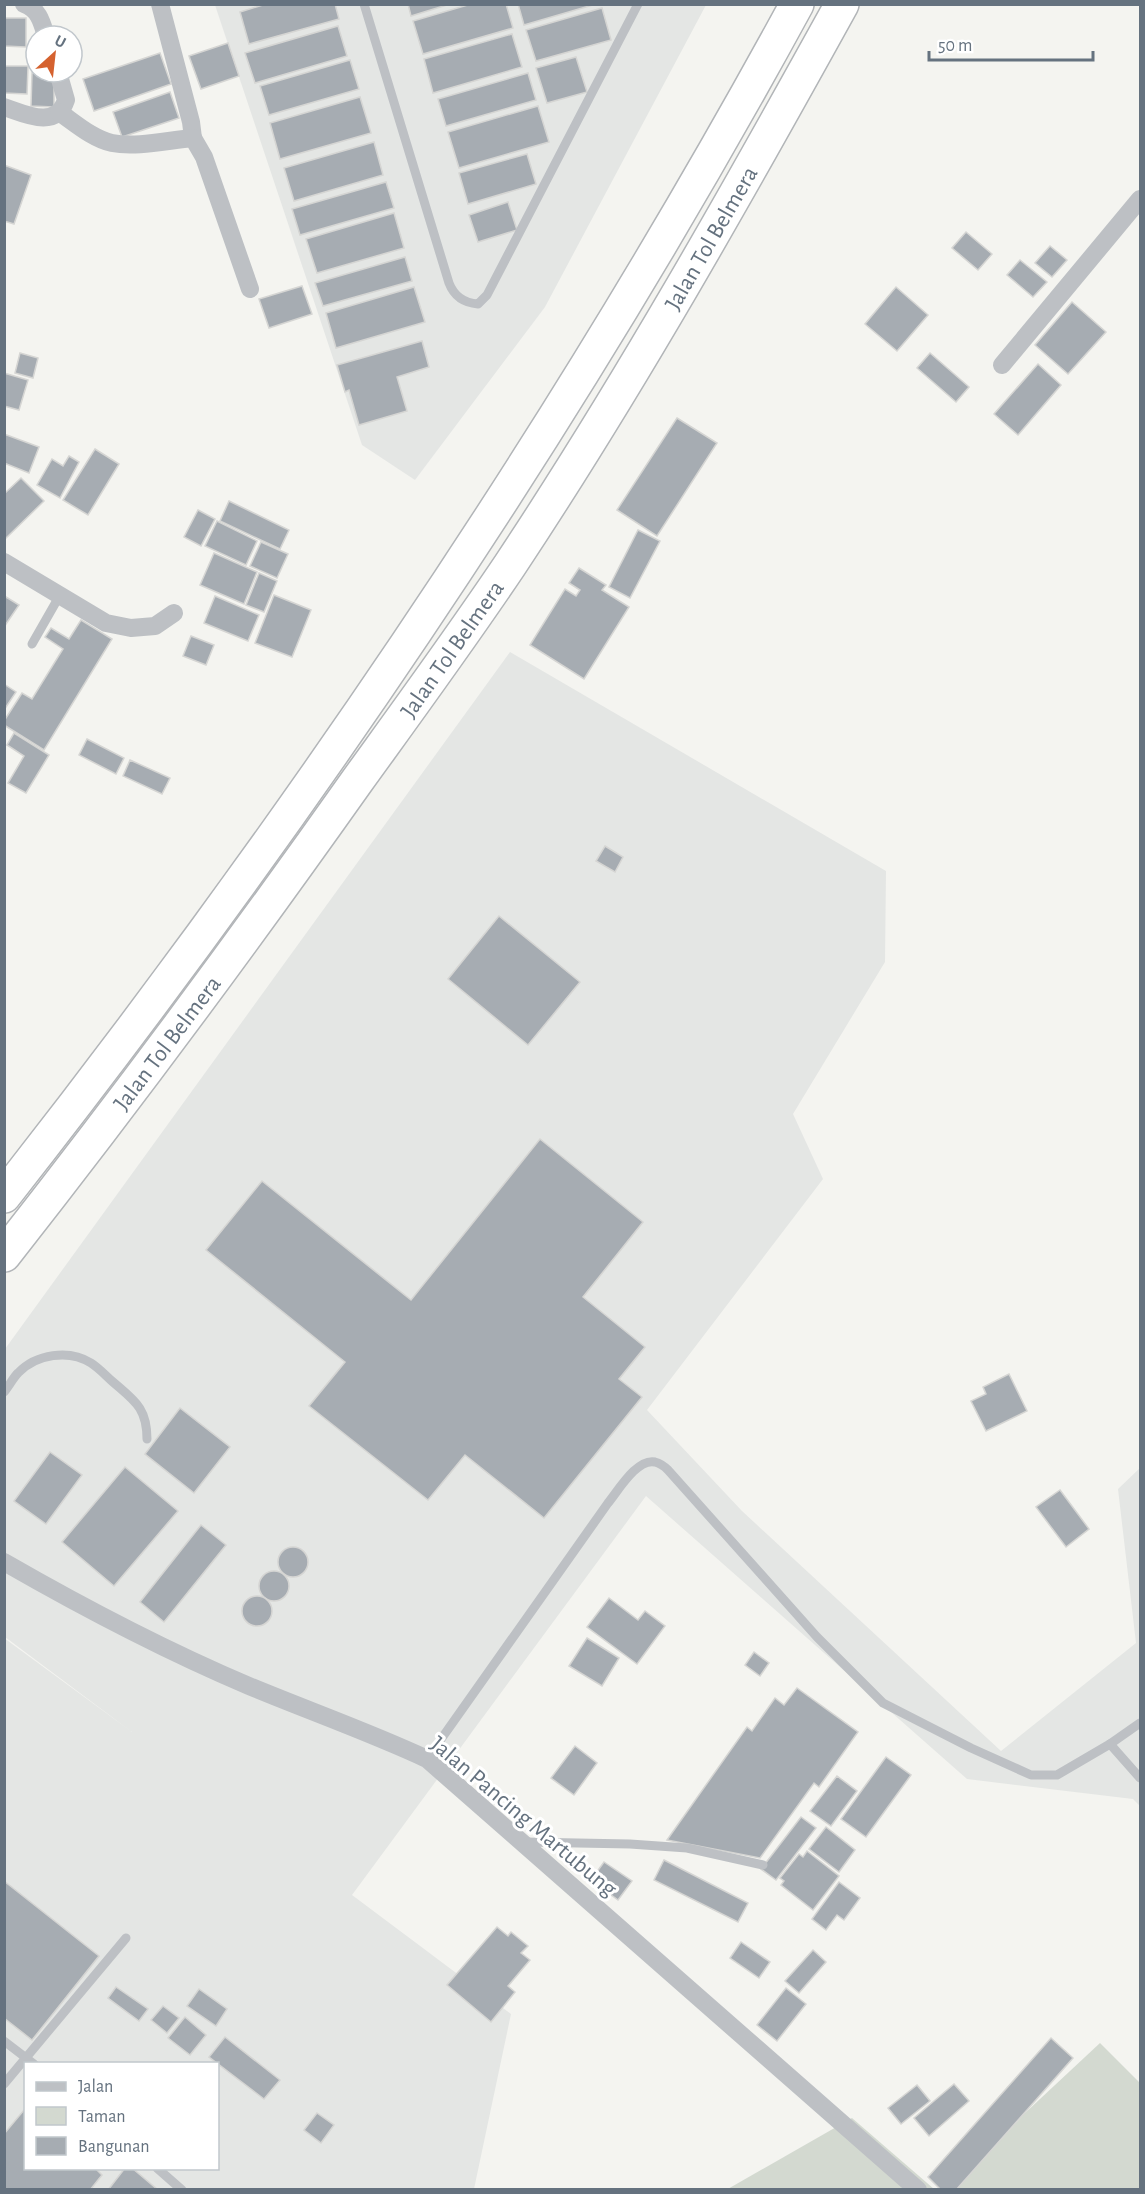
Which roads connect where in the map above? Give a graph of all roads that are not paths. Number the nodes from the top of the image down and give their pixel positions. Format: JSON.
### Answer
{"nodes":[{"id":1,"x":24,"y":4,"type":"edge"},
{"id":2,"x":160,"y":4,"type":"edge"},
{"id":3,"x":364,"y":4,"type":"edge"},
{"id":4,"x":638,"y":4,"type":"edge"},
{"id":5,"x":797,"y":4,"type":"edge"},
{"id":6,"x":842,"y":4,"type":"edge"},
{"id":7,"x":42,"y":24,"type":"edge"},
{"id":8,"x":61,"y":84,"type":"edge"},
{"id":9,"x":4,"y":106,"type":"edge"},
{"id":10,"x":59,"y":112,"type":"junction"},
{"id":11,"x":193,"y":138,"type":"junction"},
{"id":12,"x":1140,"y":199,"type":"edge"},
{"id":13,"x":250,"y":289,"type":"dead end"},
{"id":14,"x":1002,"y":365,"type":"dead end"},
{"id":15,"x":7,"y":570,"type":"edge"},
{"id":16,"x":60,"y":595,"type":"junction"},
{"id":17,"x":174,"y":614,"type":"dead end"},
{"id":18,"x":32,"y":644,"type":"dead end"},
{"id":19,"x":4,"y":1196,"type":"edge"},
{"id":20,"x":4,"y":1255,"type":"edge"},
{"id":21,"x":4,"y":1392,"type":"edge"},
{"id":22,"x":147,"y":1439,"type":"dead end"},
{"id":23,"x":4,"y":1562,"type":"edge"},
{"id":24,"x":1140,"y":1722,"type":"edge"},
{"id":25,"x":1110,"y":1744,"type":"junction"},
{"id":26,"x":427,"y":1759,"type":"junction"},
{"id":27,"x":1140,"y":1778,"type":"edge"},
{"id":28,"x":522,"y":1842,"type":"junction"},
{"id":29,"x":763,"y":1865,"type":"dead end"},
{"id":30,"x":126,"y":1938,"type":"dead end"},
{"id":31,"x":4,"y":2041,"type":"edge"},
{"id":32,"x":30,"y":2061,"type":"edge"},
{"id":33,"x":24,"y":2066,"type":"edge"},
{"id":34,"x":4,"y":2084,"type":"edge"},
{"id":35,"x":158,"y":2170,"type":"edge"},
{"id":36,"x":182,"y":2190,"type":"edge"},
{"id":37,"x":918,"y":2190,"type":"edge"}],
"edges":[{"from":1,"to":7,"type":"street"},
{"from":2,"to":11,"type":"street"},
{"from":3,"to":4,"type":"lane"},
{"from":5,"to":19,"type":"highway","name":"Jalan Tol Belmera"},
{"from":6,"to":20,"type":"highway","name":"Jalan Tol Belmera"},
{"from":8,"to":10,"type":"street"},
{"from":9,"to":10,"type":"street"},
{"from":10,"to":11,"type":"street"},
{"from":11,"to":13,"type":"street"},
{"from":12,"to":14,"type":"street"},
{"from":15,"to":16,"type":"street"},
{"from":16,"to":17,"type":"street"},
{"from":16,"to":18,"type":"lane"},
{"from":21,"to":22,"type":"lane"},
{"from":23,"to":26,"type":"street","name":"Jalan Pancing Martubung"},
{"from":24,"to":25,"type":"lane"},
{"from":25,"to":26,"type":"lane"},
{"from":25,"to":27,"type":"lane"},
{"from":26,"to":28,"type":"street","name":"Jalan Pancing Martubung"},
{"from":28,"to":29,"type":"lane"},
{"from":28,"to":37,"type":"street","name":"Jalan Pancing Martubung"},
{"from":30,"to":32,"type":"lane"},
{"from":31,"to":32,"type":"lane"},
{"from":33,"to":34,"type":"lane"},
{"from":35,"to":36,"type":"lane"}]}
